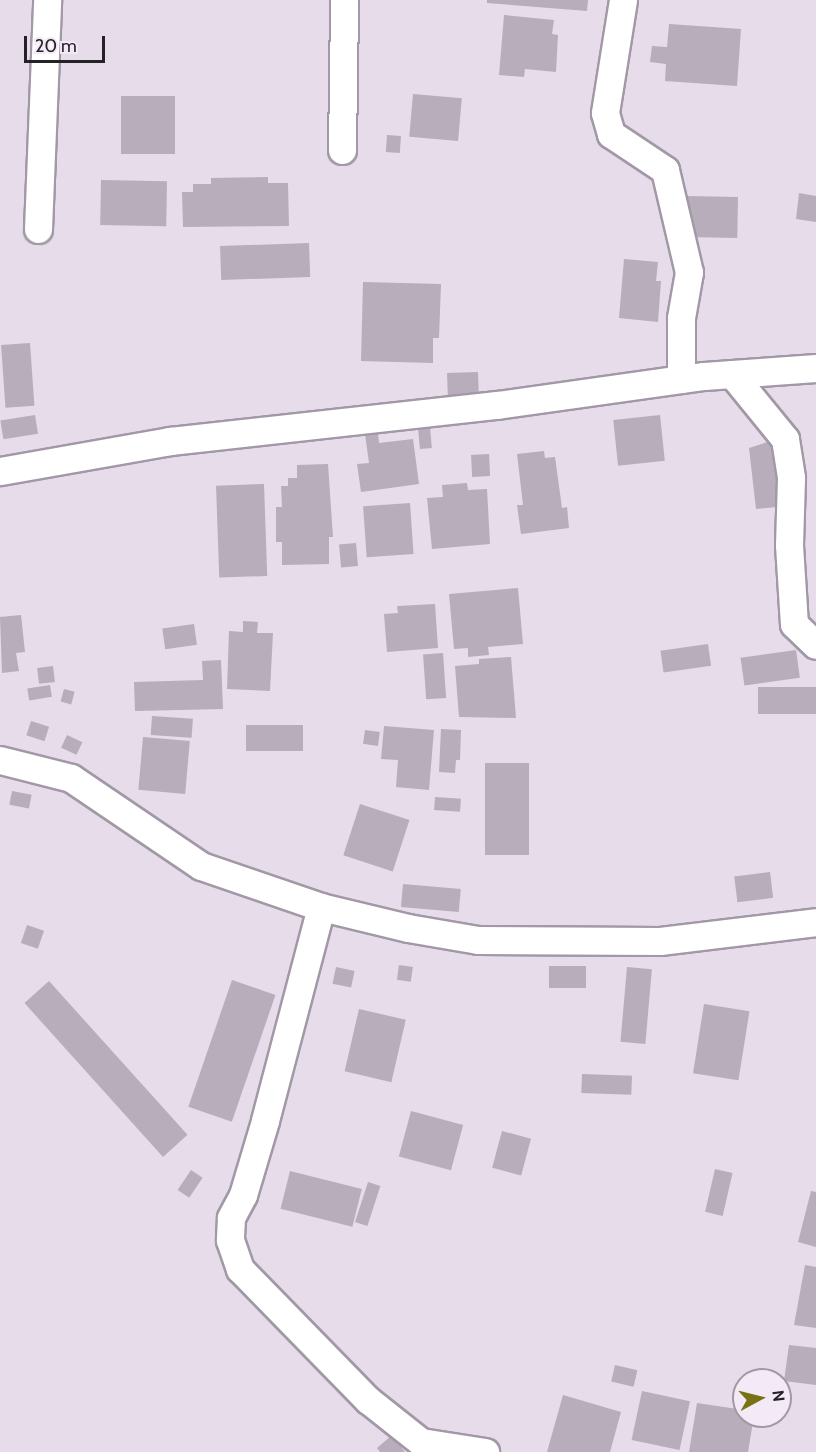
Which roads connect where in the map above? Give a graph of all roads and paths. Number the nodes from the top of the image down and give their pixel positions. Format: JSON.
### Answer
{"nodes":[{"id":1,"x":47,"y":0,"type":"edge"},
{"id":2,"x":344,"y":0,"type":"edge"},
{"id":3,"x":623,"y":0,"type":"edge"},
{"id":4,"x":342,"y":150,"type":"dead end"},
{"id":5,"x":38,"y":229,"type":"dead end"},
{"id":6,"x":816,"y":368,"type":"edge"},
{"id":7,"x":732,"y":374,"type":"junction"},
{"id":8,"x":681,"y":379,"type":"junction"},
{"id":9,"x":0,"y":471,"type":"edge"},
{"id":10,"x":816,"y":645,"type":"edge"},
{"id":11,"x":0,"y":760,"type":"edge"},
{"id":12,"x":321,"y":907,"type":"junction"},
{"id":13,"x":816,"y":922,"type":"edge"},
{"id":14,"x":485,"y":1452,"type":"edge"}],
"edges":[{"from":1,"to":5,"type":"street"},
{"from":2,"to":4,"type":"street"},
{"from":3,"to":8,"type":"street"},
{"from":6,"to":7,"type":"street"},
{"from":7,"to":8,"type":"street"},
{"from":7,"to":10,"type":"street"},
{"from":8,"to":9,"type":"street"},
{"from":11,"to":12,"type":"street"},
{"from":12,"to":13,"type":"street"},
{"from":12,"to":14,"type":"street"}]}
